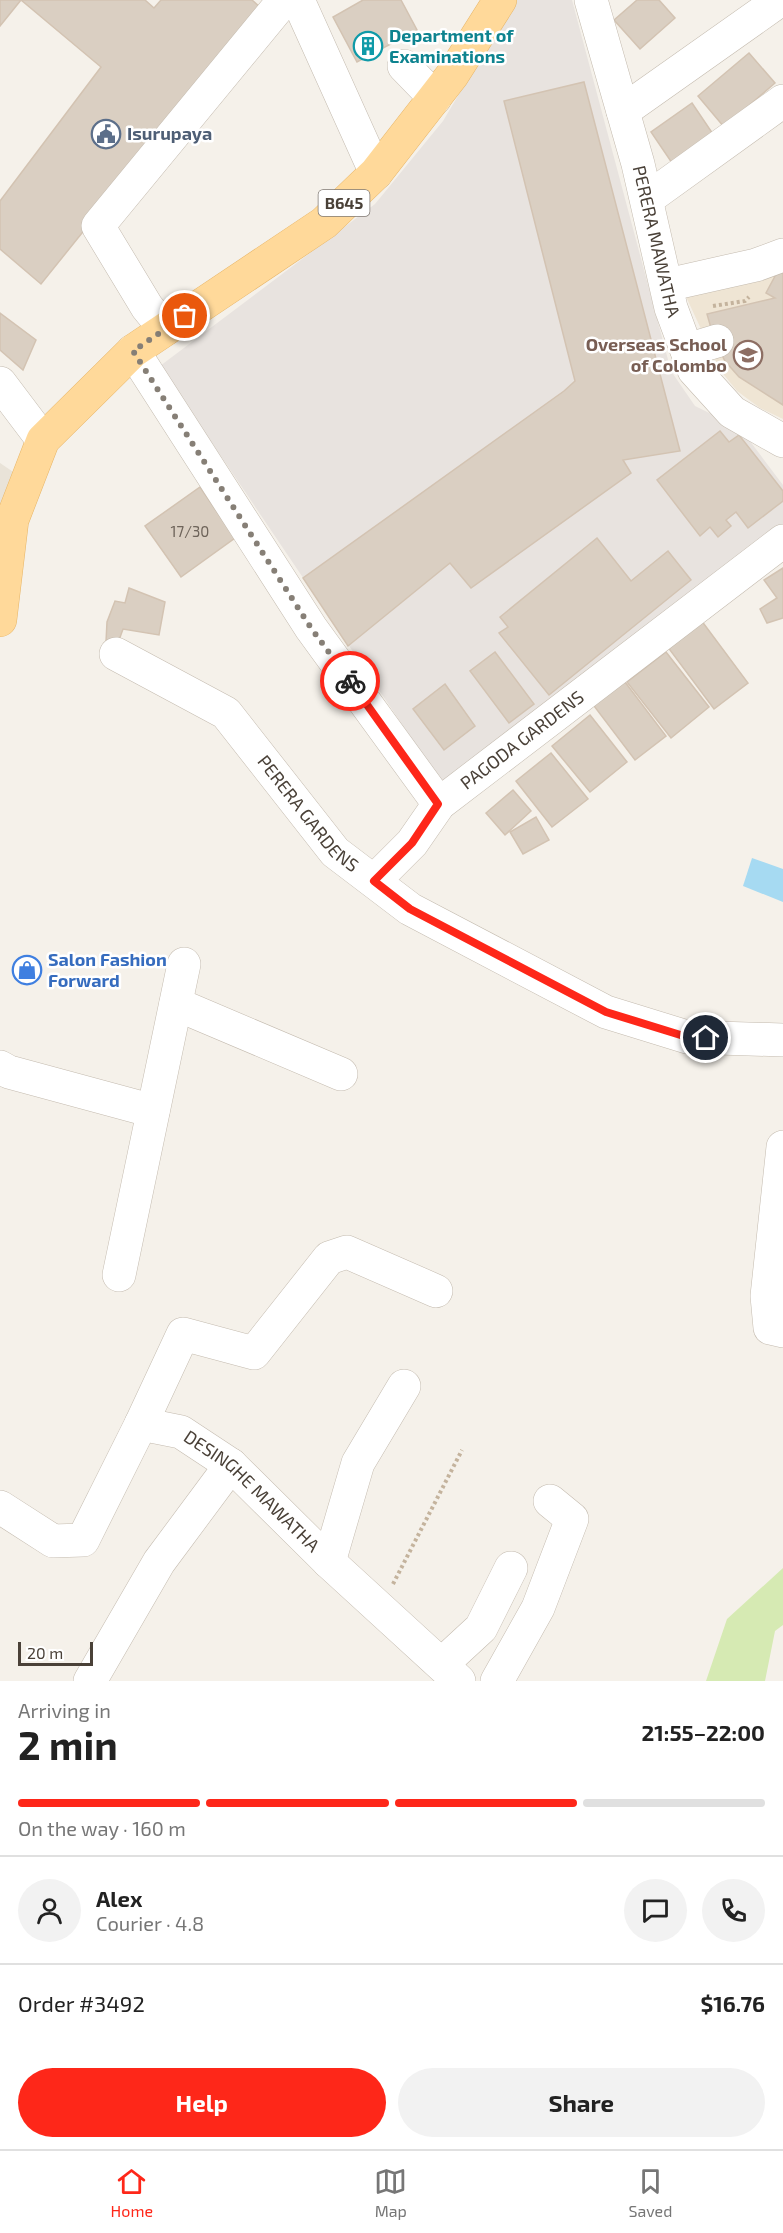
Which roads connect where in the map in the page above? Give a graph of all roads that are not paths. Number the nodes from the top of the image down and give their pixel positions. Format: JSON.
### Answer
{"nodes":[{"id":1,"x":284,"y":0,"type":"edge"},
{"id":2,"x":298,"y":0,"type":"edge"},
{"id":3,"x":500,"y":0,"type":"edge"},
{"id":4,"x":591,"y":0,"type":"edge"},
{"id":5,"x":780,"y":0,"type":"edge"},
{"id":6,"x":404,"y":66,"type":"dead end"},
{"id":7,"x":435,"y":98,"type":"junction"},
{"id":8,"x":783,"y":101,"type":"edge"},
{"id":9,"x":622,"y":111,"type":"junction"},
{"id":10,"x":376,"y":172,"type":"junction"},
{"id":11,"x":647,"y":199,"type":"junction"},
{"id":12,"x":783,"y":255,"type":"edge"},
{"id":13,"x":667,"y":285,"type":"junction"},
{"id":14,"x":165,"y":329,"type":"junction"},
{"id":15,"x":133,"y":351,"type":"junction"},
{"id":16,"x":0,"y":383,"type":"edge"},
{"id":17,"x":43,"y":440,"type":"junction"},
{"id":18,"x":783,"y":441,"type":"edge"},
{"id":19,"x":783,"y":541,"type":"edge"},
{"id":20,"x":0,"y":620,"type":"edge"},
{"id":21,"x":116,"y":654,"type":"dead end"},
{"id":22,"x":438,"y":804,"type":"junction"},
{"id":23,"x":374,"y":881,"type":"junction"},
{"id":24,"x":184,"y":964,"type":"dead end"},
{"id":25,"x":176,"y":1004,"type":"junction"},
{"id":26,"x":783,"y":1040,"type":"edge"},
{"id":27,"x":0,"y":1067,"type":"edge"},
{"id":28,"x":341,"y":1074,"type":"dead end"},
{"id":29,"x":153,"y":1111,"type":"junction"},
{"id":30,"x":783,"y":1147,"type":"edge"},
{"id":31,"x":119,"y":1275,"type":"dead end"},
{"id":32,"x":436,"y":1291,"type":"dead end"},
{"id":33,"x":783,"y":1330,"type":"edge"},
{"id":34,"x":404,"y":1386,"type":"dead end"},
{"id":35,"x":141,"y":1424,"type":"junction"},
{"id":36,"x":231,"y":1465,"type":"junction"},
{"id":37,"x":550,"y":1501,"type":"dead end"},
{"id":38,"x":0,"y":1507,"type":"edge"},
{"id":39,"x":328,"y":1562,"type":"junction"},
{"id":40,"x":511,"y":1568,"type":"dead end"},
{"id":41,"x":451,"y":1673,"type":"edge"},
{"id":42,"x":90,"y":1681,"type":"edge"},
{"id":43,"x":497,"y":1681,"type":"edge"}],
"edges":[{"from":1,"to":14,"type":"street"},
{"from":2,"to":10,"type":"street"},
{"from":3,"to":7,"type":"main road","number":"B645"},
{"from":4,"to":9,"type":"street","name":"PERERA MAWATHA"},
{"from":5,"to":9,"type":"street"},
{"from":6,"to":7,"type":"street"},
{"from":7,"to":10,"type":"main road","number":"B645"},
{"from":8,"to":11,"type":"street"},
{"from":9,"to":11,"type":"street","name":"PERERA MAWATHA"},
{"from":10,"to":14,"type":"main road","number":"B645"},
{"from":11,"to":13,"type":"street","name":"PERERA MAWATHA"},
{"from":12,"to":13,"type":"street"},
{"from":13,"to":18,"type":"street","name":"PERERA MAWATHA"},
{"from":14,"to":15,"type":"main road","number":"B645"},
{"from":15,"to":17,"type":"main road","number":"B645"},
{"from":15,"to":22,"type":"street"},
{"from":16,"to":17,"type":"street"},
{"from":17,"to":20,"type":"main road","number":"B645"},
{"from":19,"to":22,"type":"street","name":"PAGODA GARDENS"},
{"from":21,"to":23,"type":"street","name":"PERERA GARDENS"},
{"from":22,"to":23,"type":"street","name":"PAGODA GARDENS"},
{"from":23,"to":26,"type":"street","name":"PERERA GARDENS"},
{"from":24,"to":25,"type":"street"},
{"from":25,"to":28,"type":"street"},
{"from":25,"to":29,"type":"street"},
{"from":27,"to":29,"type":"street"},
{"from":29,"to":31,"type":"street"},
{"from":30,"to":33,"type":"street"},
{"from":32,"to":35,"type":"street"},
{"from":34,"to":39,"type":"street"},
{"from":35,"to":36,"type":"street","name":"DESINGHE MAWATHA"},
{"from":35,"to":38,"type":"street"},
{"from":36,"to":39,"type":"street","name":"DESINGHE MAWATHA"},
{"from":36,"to":42,"type":"street"},
{"from":37,"to":43,"type":"street"},
{"from":39,"to":41,"type":"street","name":"DESINGHE MAWATHA"},
{"from":40,"to":41,"type":"street"}]}
